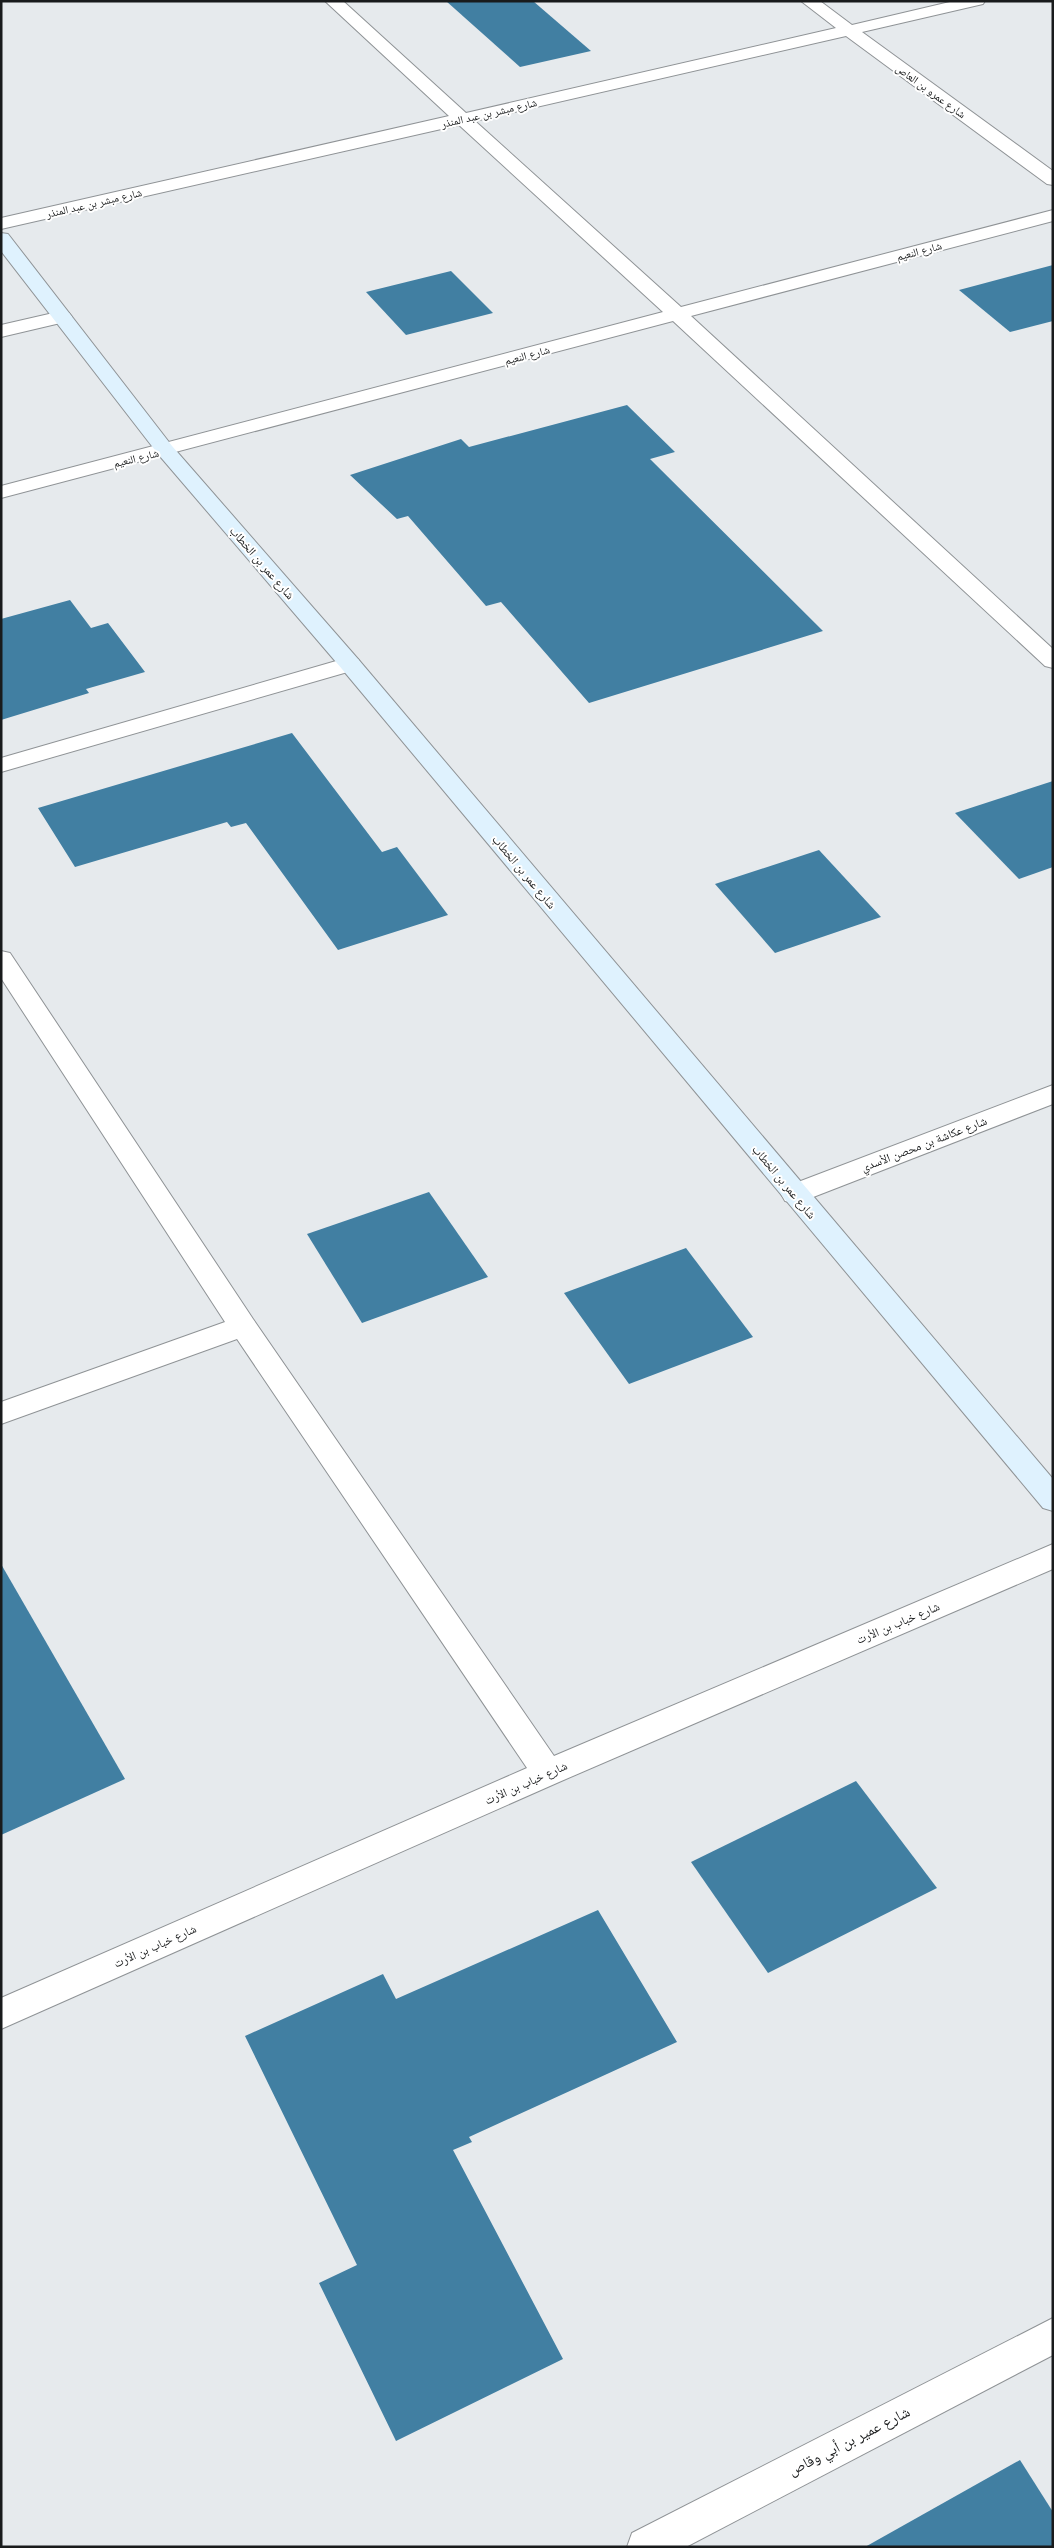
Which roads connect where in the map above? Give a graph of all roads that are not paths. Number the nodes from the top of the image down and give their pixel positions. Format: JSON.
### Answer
{"nodes":[{"id":1,"x":333,"y":1,"type":"edge"},
{"id":2,"x":809,"y":1,"type":"edge"},
{"id":3,"x":977,"y":1,"type":"edge"},
{"id":4,"x":849,"y":30,"type":"junction"},
{"id":5,"x":462,"y":119,"type":"junction"},
{"id":6,"x":1053,"y":180,"type":"edge"},
{"id":7,"x":1053,"y":215,"type":"edge"},
{"id":8,"x":1,"y":224,"type":"edge"},
{"id":9,"x":1,"y":238,"type":"edge"},
{"id":10,"x":678,"y":315,"type":"junction"},
{"id":11,"x":62,"y":317,"type":"junction"},
{"id":12,"x":1,"y":331,"type":"edge"},
{"id":13,"x":165,"y":450,"type":"junction"},
{"id":14,"x":1,"y":492,"type":"edge"},
{"id":15,"x":1053,"y":662,"type":"edge"},
{"id":16,"x":350,"y":664,"type":"junction"},
{"id":17,"x":1,"y":765,"type":"edge"},
{"id":18,"x":3,"y":965,"type":"edge"},
{"id":19,"x":1053,"y":1094,"type":"edge"},
{"id":20,"x":794,"y":1194,"type":"junction"},
{"id":21,"x":243,"y":1326,"type":"junction"},
{"id":22,"x":1,"y":1413,"type":"edge"},
{"id":23,"x":1053,"y":1500,"type":"edge"},
{"id":24,"x":1053,"y":1556,"type":"edge"},
{"id":25,"x":548,"y":1773,"type":"junction"},
{"id":26,"x":1,"y":2014,"type":"edge"},
{"id":27,"x":1053,"y":2336,"type":"edge"},
{"id":28,"x":646,"y":2547,"type":"edge"}],
"edges":[{"from":1,"to":5,"type":"street"},
{"from":2,"to":4,"type":"street","name":"شارع عمرو بن العاص"},
{"from":3,"to":4,"type":"street","name":"شارع مبشر بن عبد المنذر"},
{"from":4,"to":5,"type":"street","name":"شارع مبشر بن عبد المنذر"},
{"from":4,"to":6,"type":"street","name":"شارع عمرو بن العاص"},
{"from":5,"to":8,"type":"street","name":"شارع مبشر بن عبد المنذر"},
{"from":5,"to":10,"type":"street"},
{"from":7,"to":10,"type":"street","name":"شارع النعيم"},
{"from":9,"to":11,"type":"street","name":"شارع عمر بن الخطاب"},
{"from":10,"to":13,"type":"street","name":"شارع النعيم"},
{"from":10,"to":15,"type":"street"},
{"from":11,"to":12,"type":"street"},
{"from":11,"to":13,"type":"street","name":"شارع عمر بن الخطاب"},
{"from":13,"to":14,"type":"street","name":"شارع النعيم"},
{"from":13,"to":16,"type":"street","name":"شارع عمر بن الخطاب"},
{"from":16,"to":17,"type":"street"},
{"from":16,"to":20,"type":"street","name":"شارع عمر بن الخطاب"},
{"from":18,"to":21,"type":"street"},
{"from":19,"to":20,"type":"street","name":"شارع عكاشة بن محصن الأسدي"},
{"from":20,"to":23,"type":"street","name":"شارع عمر بن الخطاب"},
{"from":21,"to":22,"type":"street"},
{"from":21,"to":25,"type":"street"},
{"from":24,"to":25,"type":"street","name":"شارع خباب بن الأرت"},
{"from":25,"to":26,"type":"street","name":"شارع خباب بن الأرت"},
{"from":27,"to":28,"type":"street","name":"شارع عمير بن أبي وقاص"}]}
